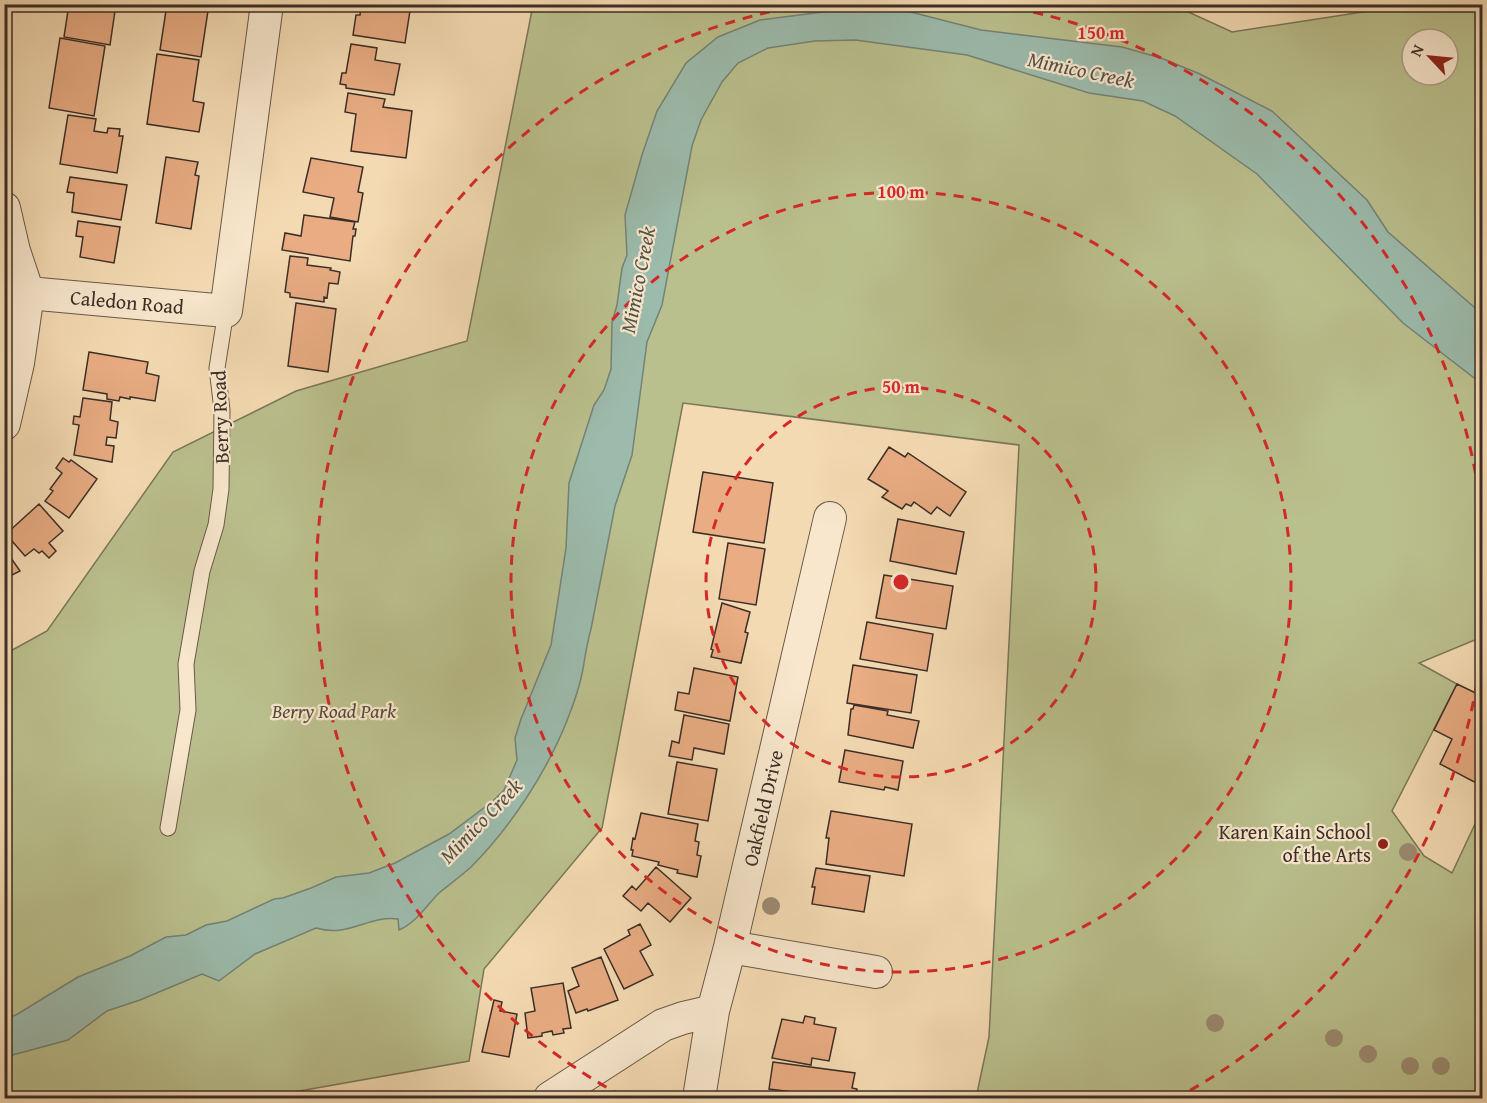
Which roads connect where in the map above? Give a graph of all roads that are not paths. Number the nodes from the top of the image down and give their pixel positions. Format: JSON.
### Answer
{"nodes":[{"id":1,"x":267,"y":4,"type":"edge"},
{"id":2,"x":4,"y":208,"type":"edge"},
{"id":3,"x":28,"y":293,"type":"junction"},
{"id":4,"x":226,"y":311,"type":"junction"},
{"id":5,"x":4,"y":424,"type":"edge"},
{"id":6,"x":830,"y":518,"type":"dead end"},
{"id":7,"x":168,"y":828,"type":"dead end"},
{"id":8,"x":730,"y":946,"type":"junction"},
{"id":9,"x":876,"y":972,"type":"dead end"},
{"id":10,"x":713,"y":1011,"type":"junction"},
{"id":11,"x":550,"y":1098,"type":"edge"},
{"id":12,"x":699,"y":1098,"type":"edge"}],
"edges":[{"from":1,"to":4,"type":"street","name":"Berry Road"},
{"from":2,"to":3,"type":"street"},
{"from":3,"to":4,"type":"street","name":"Caledon Road"},
{"from":3,"to":5,"type":"street"},
{"from":4,"to":7,"type":"lane","name":"Berry Road"},
{"from":6,"to":8,"type":"street","name":"Oakfield Drive"},
{"from":8,"to":9,"type":"street"},
{"from":8,"to":10,"type":"street","name":"Oakfield Drive"},
{"from":10,"to":11,"type":"street"},
{"from":10,"to":12,"type":"street","name":"Oakfield Drive"}]}
